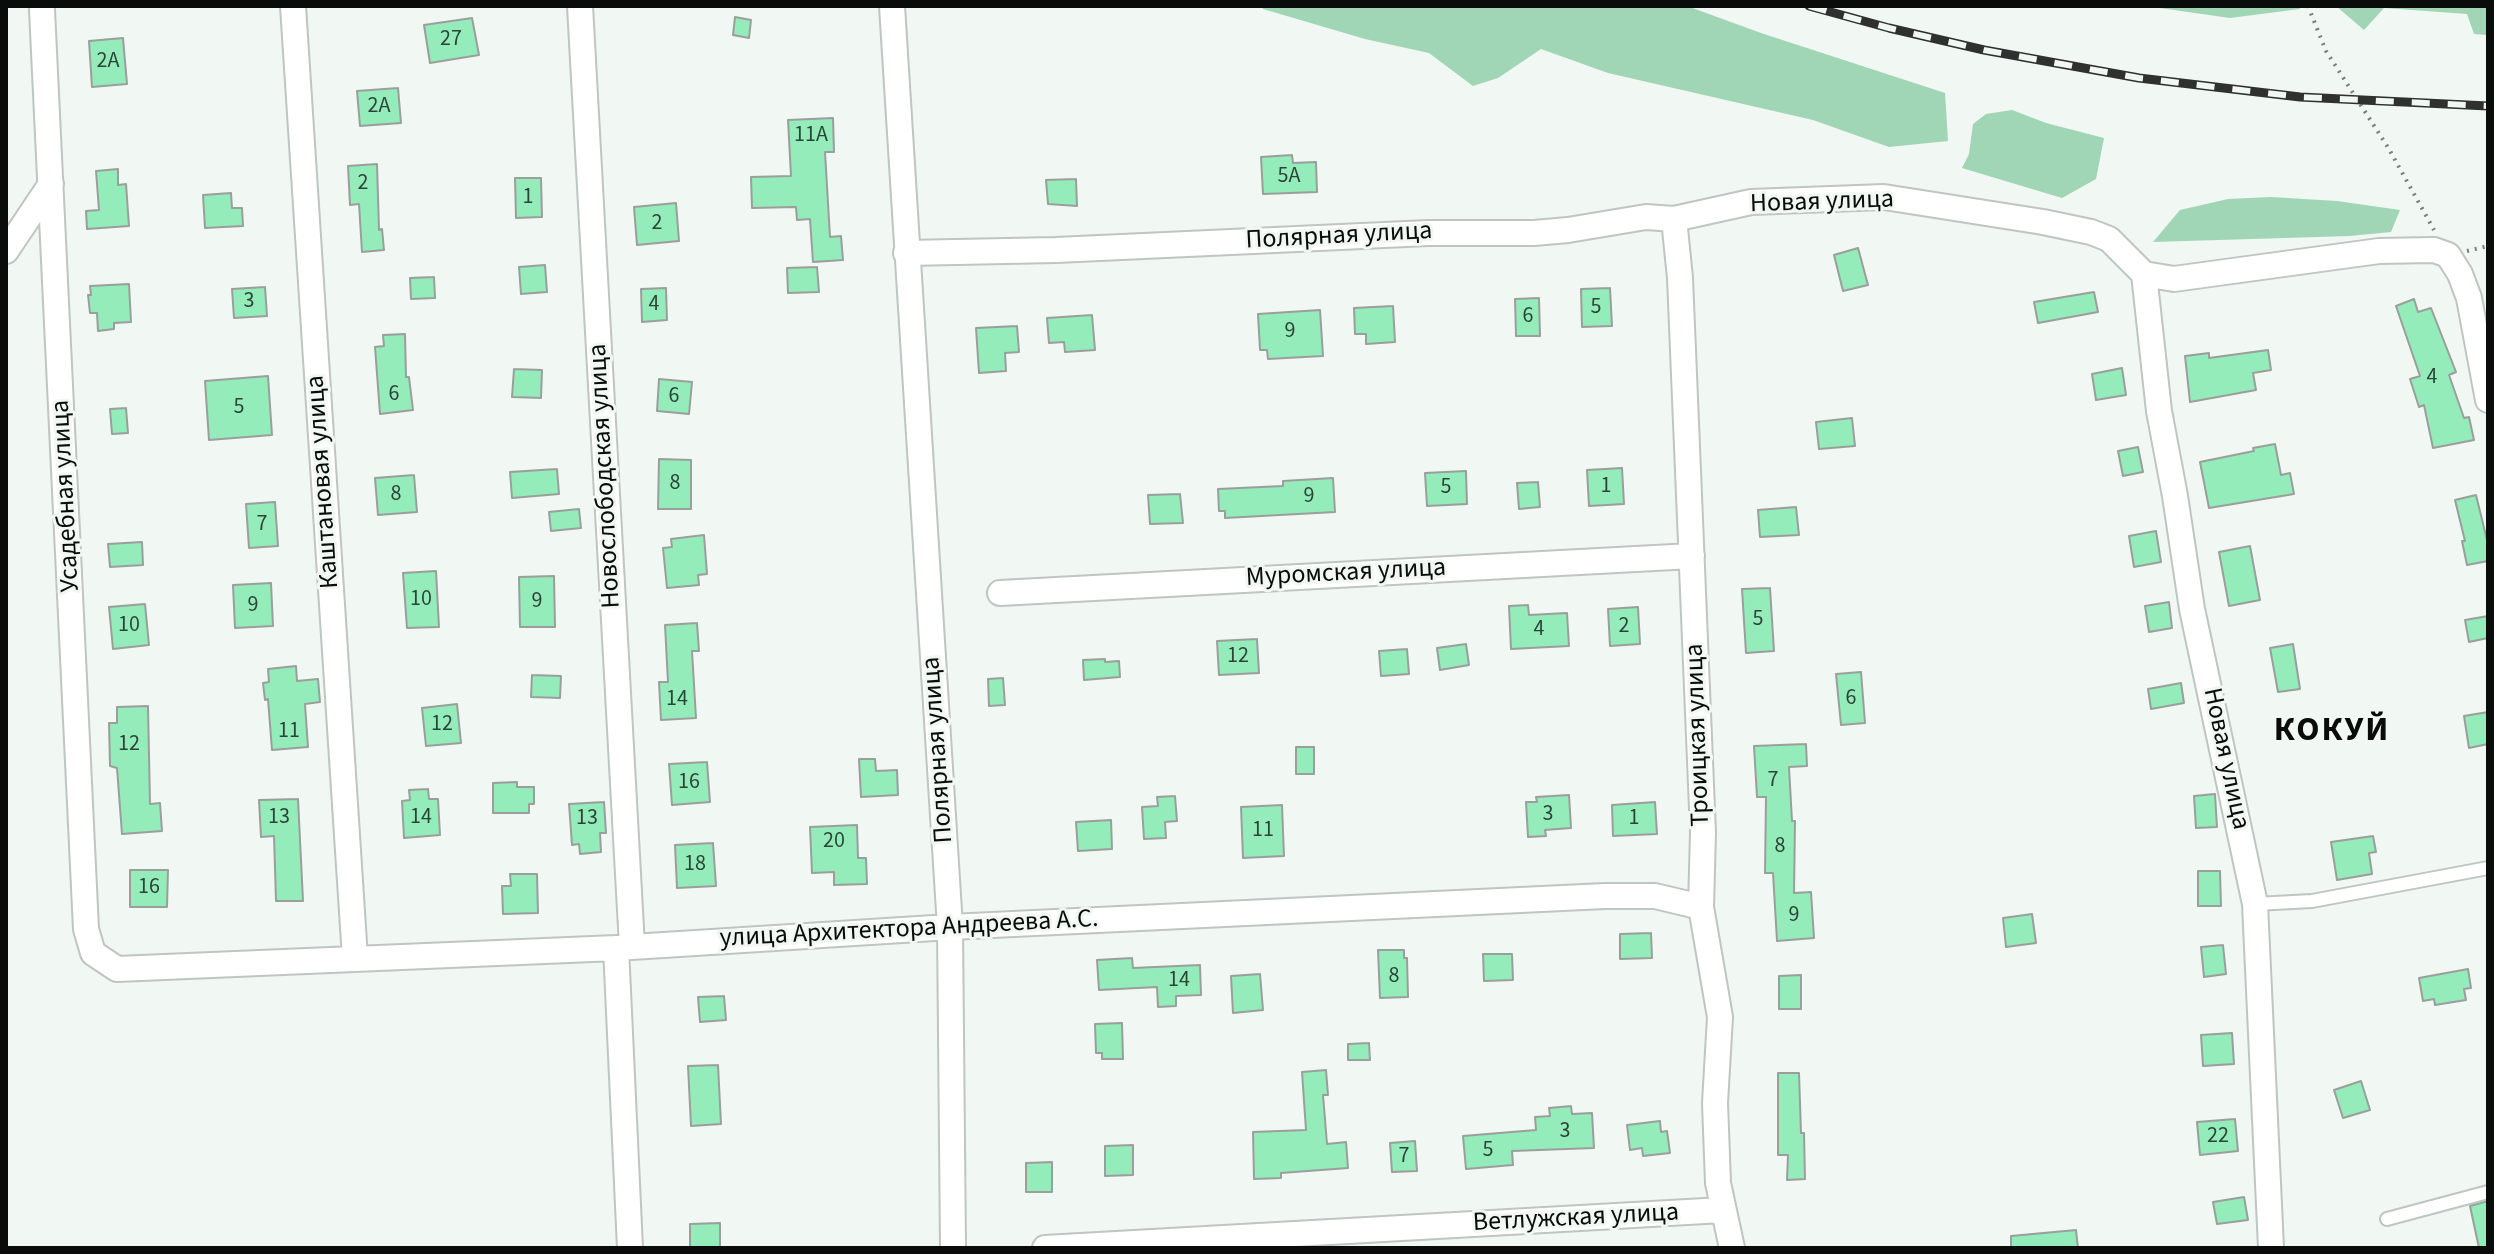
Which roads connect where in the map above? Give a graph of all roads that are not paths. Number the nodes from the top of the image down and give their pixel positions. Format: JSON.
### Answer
{"nodes":[{"id":1,"x":293,"y":6,"type":"edge"},
{"id":2,"x":580,"y":6,"type":"edge"},
{"id":3,"x":892,"y":6,"type":"edge"},
{"id":4,"x":41,"y":8,"type":"edge"},
{"id":5,"x":51,"y":184,"type":"junction"},
{"id":6,"x":1674,"y":219,"type":"junction"},
{"id":7,"x":6,"y":251,"type":"edge"},
{"id":8,"x":906,"y":253,"type":"junction"},
{"id":9,"x":2144,"y":274,"type":"junction"},
{"id":10,"x":2488,"y":400,"type":"edge"},
{"id":11,"x":1692,"y":556,"type":"junction"},
{"id":12,"x":1000,"y":593,"type":"dead end"},
{"id":13,"x":2488,"y":868,"type":"edge"},
{"id":14,"x":2255,"y":904,"type":"junction"},
{"id":15,"x":1701,"y":907,"type":"junction"},
{"id":16,"x":950,"y":927,"type":"junction"},
{"id":17,"x":624,"y":947,"type":"junction"},
{"id":18,"x":355,"y":958,"type":"junction"},
{"id":19,"x":117,"y":969,"type":"joint"},
{"id":20,"x":2488,"y":1192,"type":"edge"},
{"id":21,"x":1723,"y":1210,"type":"junction"},
{"id":22,"x":2387,"y":1219,"type":"dead end"},
{"id":23,"x":630,"y":1248,"type":"edge"},
{"id":24,"x":953,"y":1248,"type":"edge"},
{"id":25,"x":1045,"y":1248,"type":"edge"},
{"id":26,"x":1732,"y":1248,"type":"edge"},
{"id":27,"x":2271,"y":1248,"type":"edge"}],
"edges":[{"from":1,"to":18,"type":"street","name":"Каштановая улица"},
{"from":2,"to":17,"type":"street","name":"Новослободская улица"},
{"from":3,"to":8,"type":"street","name":"Полярная улица"},
{"from":4,"to":5,"type":"street","name":"Усадебная улица"},
{"from":5,"to":7,"type":"street"},
{"from":5,"to":19,"type":"street","name":"Усадебная улица"},
{"from":6,"to":8,"type":"street","name":"Полярная улица"},
{"from":6,"to":9,"type":"street","name":"Новая улица"},
{"from":6,"to":11,"type":"street","name":"Троицкая улица"},
{"from":8,"to":16,"type":"street","name":"Полярная улица"},
{"from":9,"to":10,"type":"street"},
{"from":9,"to":14,"type":"street","name":"Новая улица"},
{"from":11,"to":12,"type":"street","name":"Муромская улица"},
{"from":11,"to":15,"type":"street","name":"Троицкая улица"},
{"from":13,"to":14,"type":"lane"},
{"from":14,"to":27,"type":"street","name":"Новая улица"},
{"from":15,"to":16,"type":"street","name":"улица Архитектора Андреева А.С."},
{"from":15,"to":21,"type":"street","name":"Троицкая улица"},
{"from":16,"to":17,"type":"street","name":"улица Архитектора Андреева А.С."},
{"from":16,"to":24,"type":"street","name":"Полярная улица"},
{"from":17,"to":18,"type":"street","name":"улица Архитектора Андреева А.С."},
{"from":17,"to":23,"type":"street","name":"Новослободская улица"},
{"from":18,"to":19,"type":"street","name":"улица Архитектора Андреева А.С."},
{"from":20,"to":22,"type":"lane"},
{"from":21,"to":25,"type":"street","name":"Ветлужская улица"},
{"from":21,"to":26,"type":"street","name":"Троицкая улица"}]}
